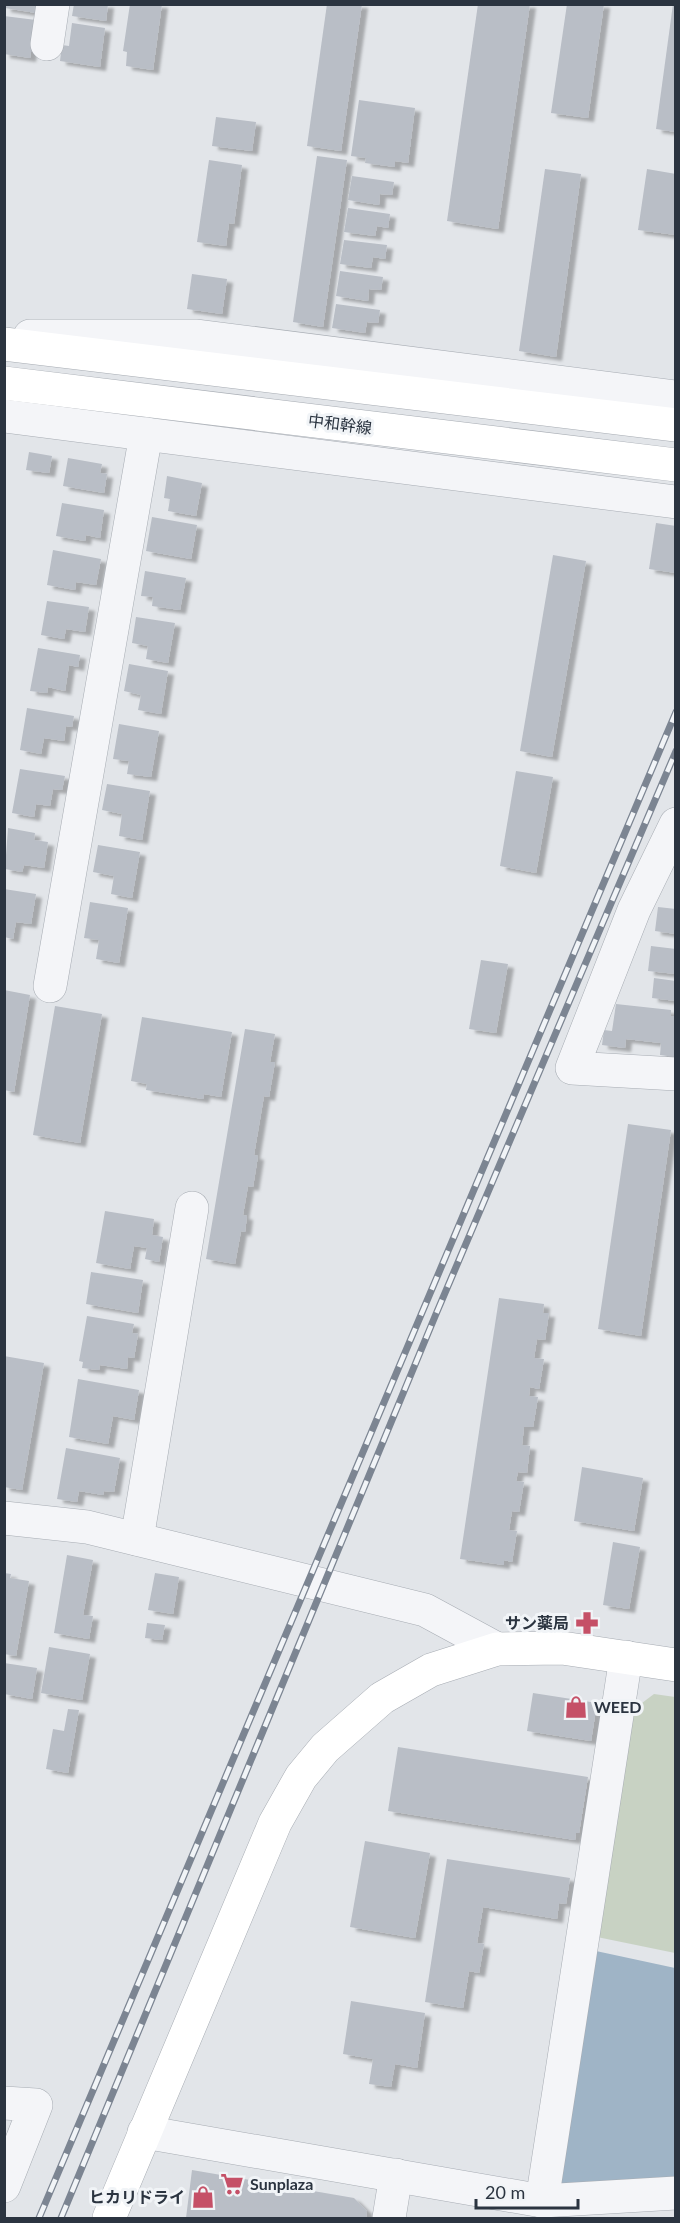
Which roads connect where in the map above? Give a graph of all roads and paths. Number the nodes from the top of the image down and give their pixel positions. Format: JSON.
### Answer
{"nodes":[{"id":1,"x":53,"y":4,"type":"edge"},
{"id":2,"x":47,"y":44,"type":"dead end"},
{"id":3,"x":4,"y":336,"type":"edge"},
{"id":4,"x":4,"y":345,"type":"edge"},
{"id":5,"x":4,"y":383,"type":"edge"},
{"id":6,"x":675,"y":397,"type":"edge"},
{"id":7,"x":4,"y":416,"type":"edge"},
{"id":8,"x":675,"y":425,"type":"edge"},
{"id":9,"x":146,"y":434,"type":"junction"},
{"id":10,"x":675,"y":465,"type":"edge"},
{"id":11,"x":675,"y":502,"type":"edge"},
{"id":12,"x":675,"y":824,"type":"edge"},
{"id":13,"x":50,"y":986,"type":"dead end"},
{"id":14,"x":675,"y":1074,"type":"edge"},
{"id":15,"x":192,"y":1208,"type":"dead end"},
{"id":16,"x":4,"y":1518,"type":"edge"},
{"id":17,"x":137,"y":1539,"type":"junction"},
{"id":18,"x":497,"y":1649,"type":"junction"},
{"id":19,"x":626,"y":1657,"type":"junction"},
{"id":20,"x":675,"y":1665,"type":"edge"},
{"id":21,"x":4,"y":2103,"type":"edge"},
{"id":22,"x":144,"y":2132,"type":"junction"},
{"id":23,"x":396,"y":2175,"type":"junction"},
{"id":24,"x":4,"y":2186,"type":"edge"},
{"id":25,"x":675,"y":2193,"type":"edge"},
{"id":26,"x":542,"y":2201,"type":"junction"},
{"id":27,"x":109,"y":2218,"type":"edge"},
{"id":28,"x":389,"y":2218,"type":"edge"}],
"edges":[{"from":1,"to":2,"type":"street"},
{"from":3,"to":6,"type":"street"},
{"from":4,"to":8,"type":"main road"},
{"from":5,"to":10,"type":"main road","name":"中和幹線"},
{"from":7,"to":9,"type":"street"},
{"from":9,"to":11,"type":"street"},
{"from":9,"to":13,"type":"street"},
{"from":12,"to":14,"type":"street"},
{"from":15,"to":17,"type":"street"},
{"from":16,"to":17,"type":"street"},
{"from":17,"to":18,"type":"street"},
{"from":18,"to":19,"type":"main road"},
{"from":18,"to":22,"type":"main road"},
{"from":19,"to":20,"type":"main road"},
{"from":19,"to":26,"type":"street"},
{"from":21,"to":24,"type":"street"},
{"from":22,"to":23,"type":"street"},
{"from":22,"to":27,"type":"main road"},
{"from":23,"to":26,"type":"street"},
{"from":23,"to":28,"type":"street"},
{"from":25,"to":26,"type":"street"}]}
